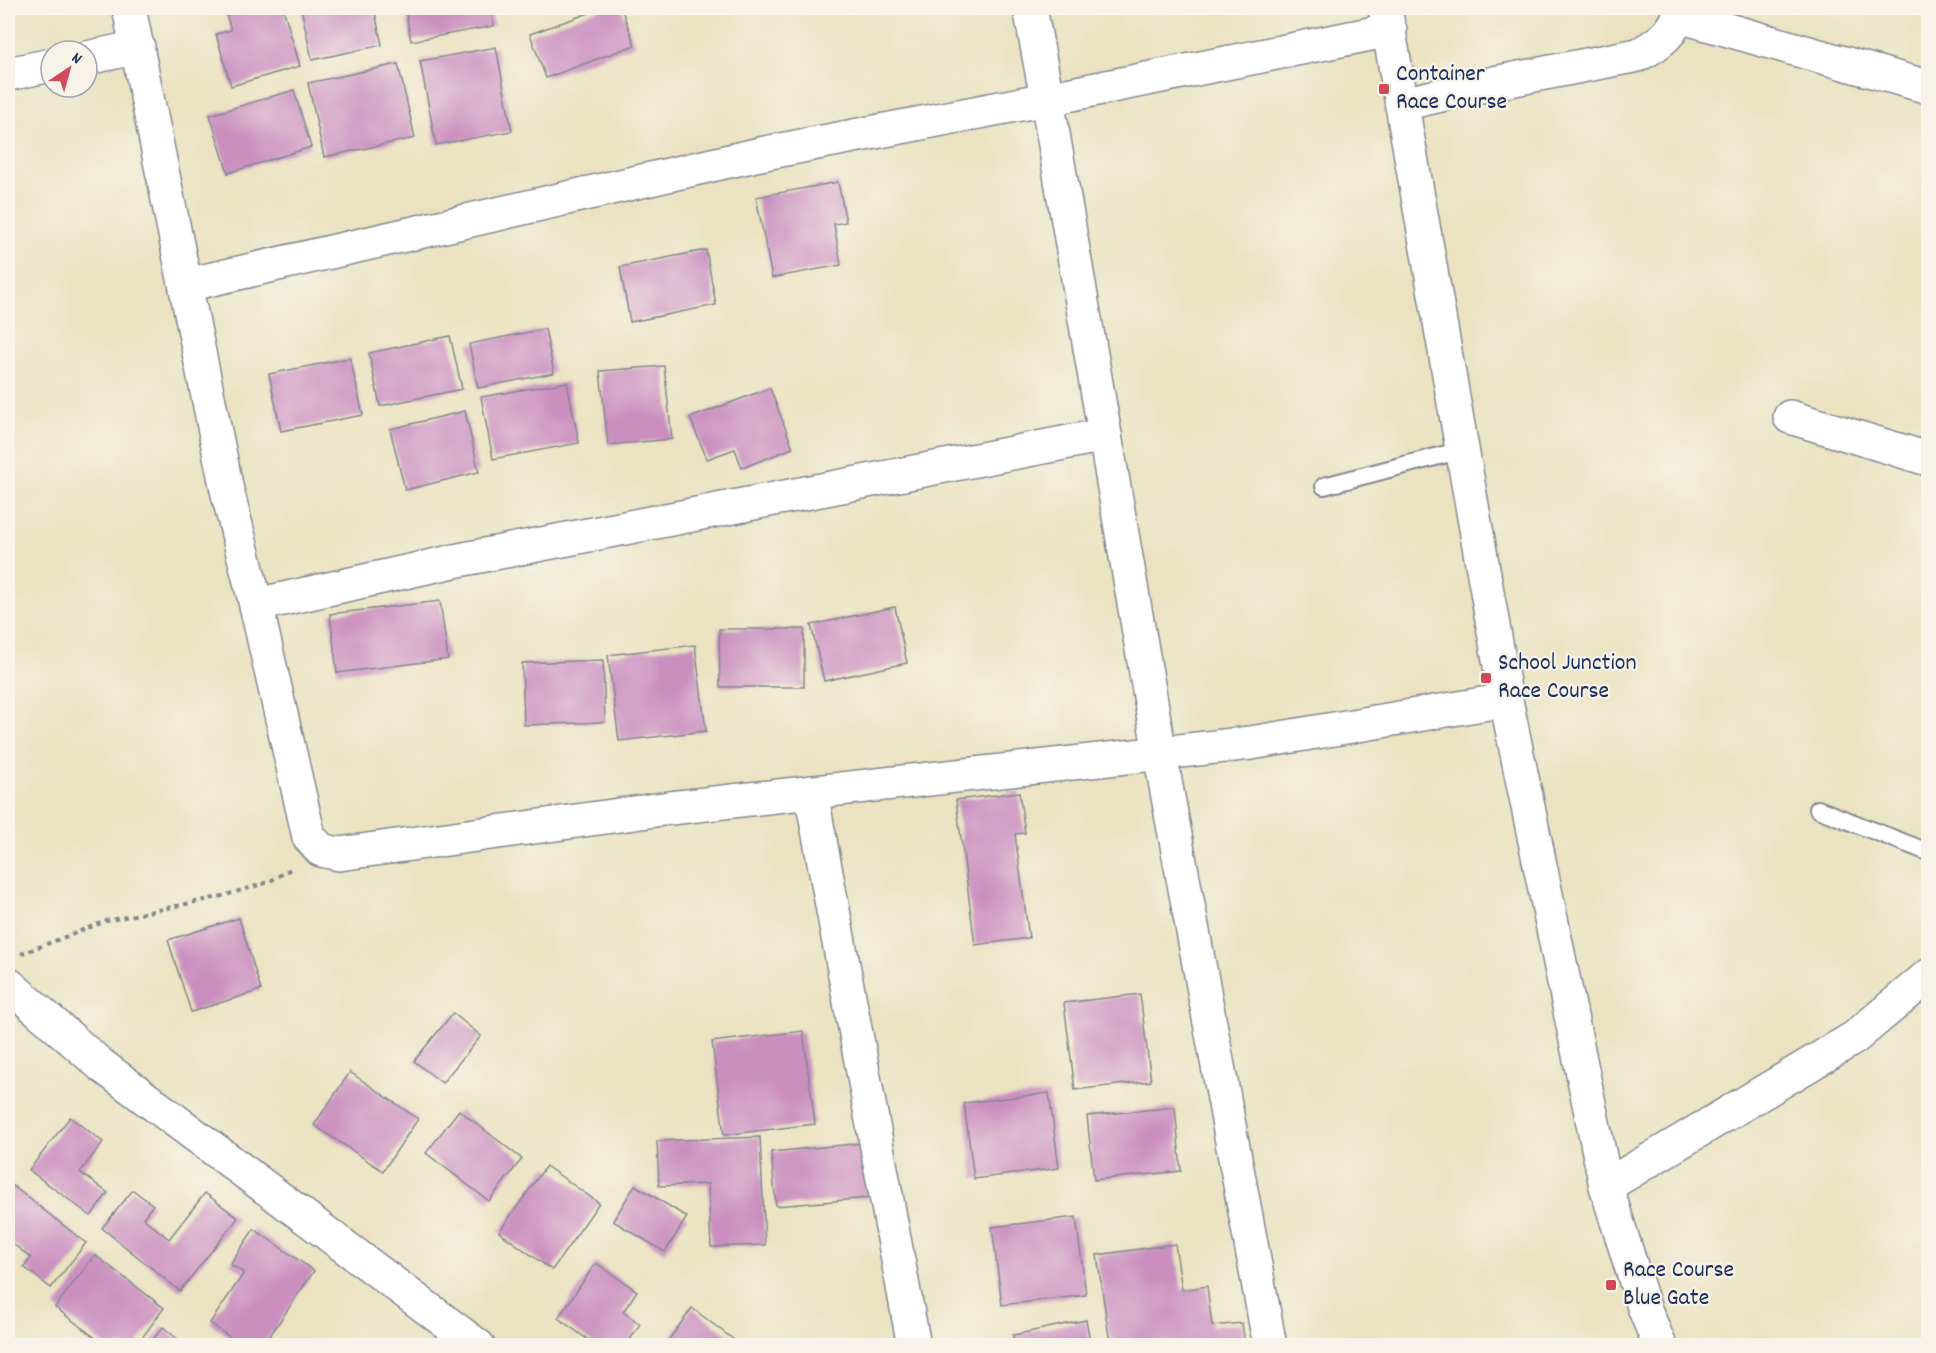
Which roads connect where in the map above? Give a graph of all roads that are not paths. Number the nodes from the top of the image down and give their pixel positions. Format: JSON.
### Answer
{"nodes":[{"id":1,"x":129,"y":8,"type":"edge"},
{"id":2,"x":1030,"y":8,"type":"edge"},
{"id":3,"x":1680,"y":12,"type":"edge"},
{"id":4,"x":1388,"y":19,"type":"edge"},
{"id":5,"x":138,"y":47,"type":"junction"},
{"id":6,"x":99,"y":55,"type":"edge"},
{"id":7,"x":39,"y":68,"type":"edge"},
{"id":8,"x":8,"y":74,"type":"edge"},
{"id":9,"x":1929,"y":87,"type":"edge"},
{"id":10,"x":1047,"y":99,"type":"junction"},
{"id":11,"x":1402,"y":104,"type":"junction"},
{"id":12,"x":186,"y":285,"type":"junction"},
{"id":13,"x":1790,"y":417,"type":"dead end"},
{"id":14,"x":1105,"y":435,"type":"junction"},
{"id":15,"x":1462,"y":450,"type":"junction"},
{"id":16,"x":1929,"y":459,"type":"edge"},
{"id":17,"x":1324,"y":486,"type":"dead end"},
{"id":18,"x":256,"y":605,"type":"junction"},
{"id":19,"x":1506,"y":700,"type":"junction"},
{"id":20,"x":1160,"y":754,"type":"junction"},
{"id":21,"x":811,"y":792,"type":"junction"},
{"id":22,"x":1818,"y":809,"type":"dead end"},
{"id":23,"x":1929,"y":852,"type":"edge"},
{"id":24,"x":13,"y":969,"type":"edge"},
{"id":25,"x":1929,"y":976,"type":"edge"},
{"id":26,"x":1606,"y":1186,"type":"junction"},
{"id":27,"x":478,"y":1346,"type":"edge"},
{"id":28,"x":914,"y":1346,"type":"edge"},
{"id":29,"x":1270,"y":1346,"type":"edge"},
{"id":30,"x":1659,"y":1346,"type":"edge"}],
"edges":[{"from":1,"to":5,"type":"street"},
{"from":2,"to":10,"type":"street"},
{"from":3,"to":9,"type":"street"},
{"from":3,"to":11,"type":"street"},
{"from":4,"to":10,"type":"street"},
{"from":4,"to":11,"type":"street"},
{"from":5,"to":6,"type":"street"},
{"from":5,"to":12,"type":"street"},
{"from":7,"to":8,"type":"street"},
{"from":10,"to":12,"type":"street"},
{"from":10,"to":14,"type":"street"},
{"from":11,"to":15,"type":"street"},
{"from":12,"to":18,"type":"street"},
{"from":13,"to":16,"type":"street"},
{"from":14,"to":18,"type":"street"},
{"from":14,"to":20,"type":"street"},
{"from":15,"to":17,"type":"lane"},
{"from":15,"to":19,"type":"street"},
{"from":18,"to":21,"type":"street"},
{"from":19,"to":20,"type":"street"},
{"from":19,"to":26,"type":"street"},
{"from":20,"to":21,"type":"street"},
{"from":20,"to":29,"type":"street"},
{"from":21,"to":28,"type":"street"},
{"from":22,"to":23,"type":"lane"},
{"from":24,"to":27,"type":"street"},
{"from":25,"to":26,"type":"street"},
{"from":26,"to":30,"type":"street"}]}
